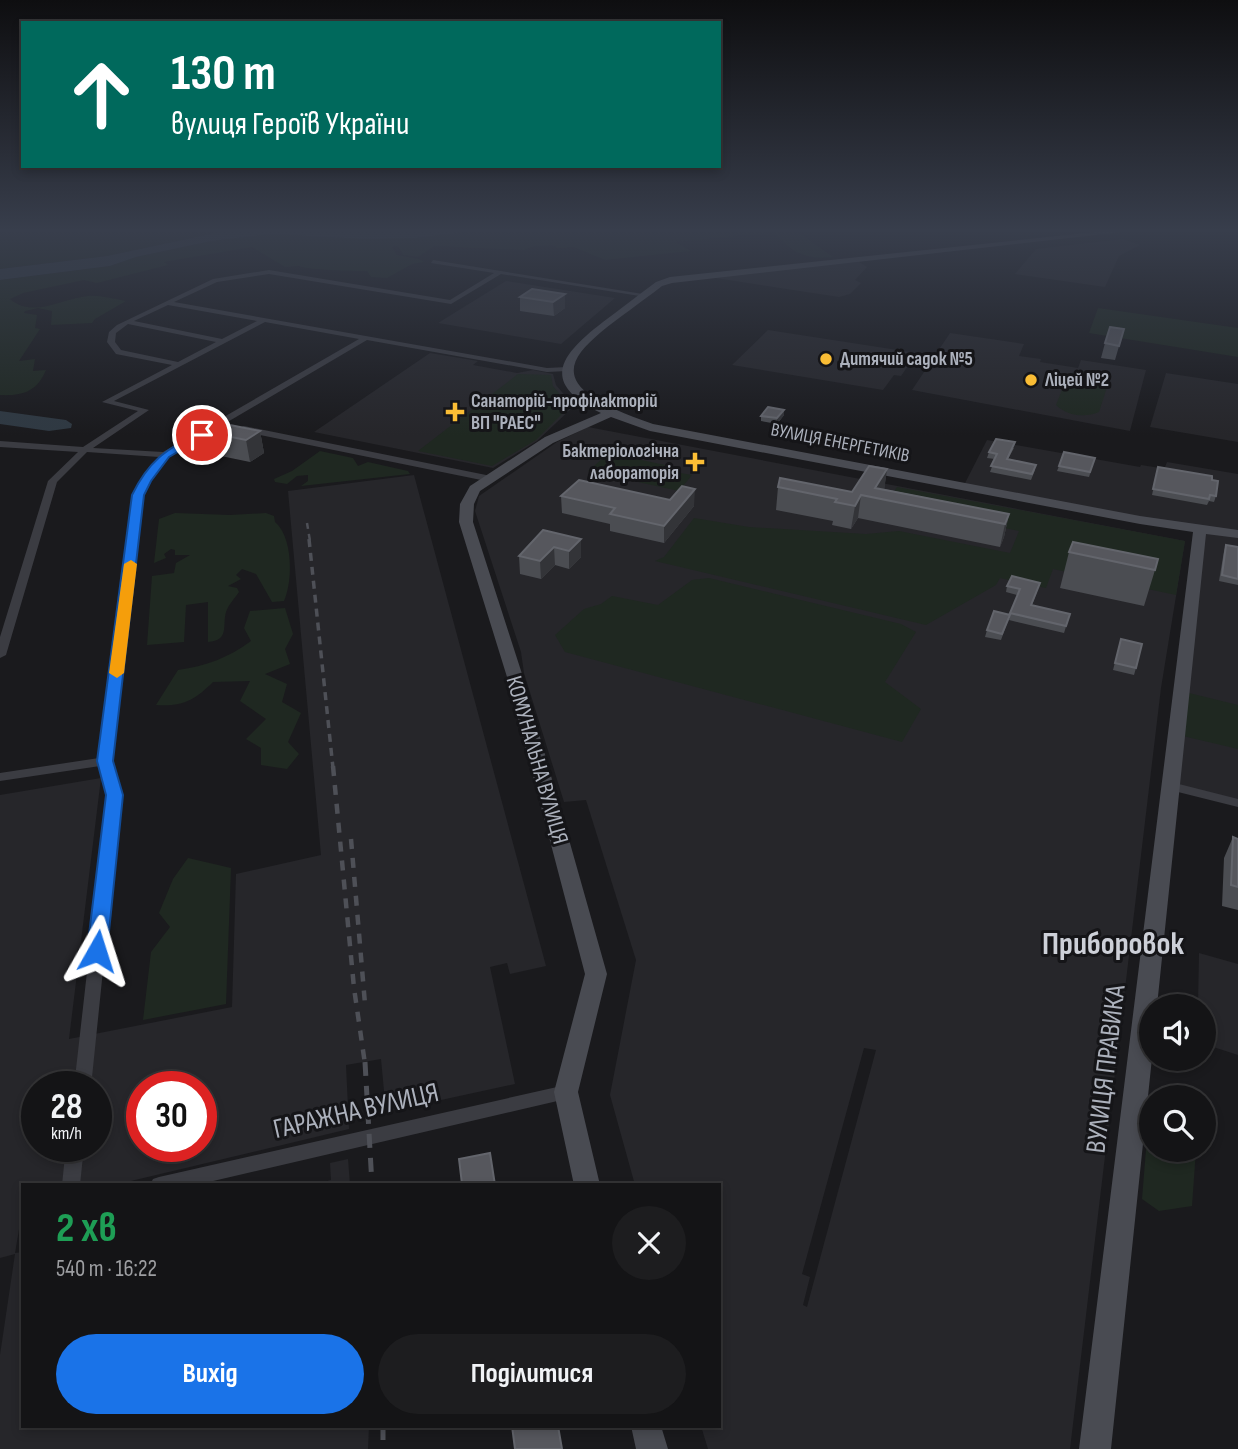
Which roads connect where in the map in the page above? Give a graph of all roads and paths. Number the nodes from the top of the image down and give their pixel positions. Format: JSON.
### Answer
{"nodes":[{"id":1,"x":175,"y":300,"type":"edge"},
{"id":2,"x":437,"y":300,"type":"edge"},
{"id":3,"x":455,"y":300,"type":"edge"},
{"id":4,"x":640,"y":300,"type":"edge"},
{"id":5,"x":168,"y":303,"type":"junction"},
{"id":6,"x":264,"y":320,"type":"junction"},
{"id":7,"x":126,"y":322,"type":"junction"},
{"id":8,"x":366,"y":338,"type":"junction"},
{"id":9,"x":223,"y":341,"type":"junction"},
{"id":10,"x":179,"y":364,"type":"junction"},
{"id":11,"x":567,"y":369,"type":"junction"},
{"id":12,"x":610,"y":413,"type":"junction"},
{"id":13,"x":220,"y":424,"type":"junction"},
{"id":14,"x":0,"y":444,"type":"edge"},
{"id":15,"x":87,"y":448,"type":"junction"},
{"id":16,"x":165,"y":455,"type":"junction"},
{"id":17,"x":491,"y":479,"type":"junction"},
{"id":18,"x":1200,"y":529,"type":"junction"},
{"id":19,"x":1238,"y":534,"type":"edge"},
{"id":20,"x":0,"y":655,"type":"edge"},
{"id":21,"x":105,"y":761,"type":"junction"},
{"id":22,"x":0,"y":777,"type":"edge"},
{"id":23,"x":1171,"y":786,"type":"junction"},
{"id":24,"x":1238,"y":803,"type":"edge"},
{"id":25,"x":84,"y":1071,"type":"edge"},
{"id":26,"x":566,"y":1092,"type":"junction"},
{"id":27,"x":73,"y":1162,"type":"edge"},
{"id":28,"x":71,"y":1183,"type":"edge"},
{"id":29,"x":168,"y":1183,"type":"edge"},
{"id":30,"x":587,"y":1183,"type":"edge"},
{"id":31,"x":647,"y":1428,"type":"edge"},
{"id":32,"x":652,"y":1449,"type":"edge"},
{"id":33,"x":1095,"y":1449,"type":"edge"}],
"edges":[{"from":1,"to":5,"type":"street"},
{"from":2,"to":3,"type":"street"},
{"from":4,"to":11,"type":"street"},
{"from":5,"to":6,"type":"street"},
{"from":5,"to":7,"type":"street"},
{"from":6,"to":8,"type":"street"},
{"from":6,"to":9,"type":"street"},
{"from":7,"to":9,"type":"street"},
{"from":7,"to":10,"type":"street"},
{"from":8,"to":11,"type":"street"},
{"from":8,"to":13,"type":"street"},
{"from":9,"to":10,"type":"street"},
{"from":10,"to":15,"type":"street"},
{"from":11,"to":12,"type":"street","name":"ВУЛИЦЯ ЕНЕРГЕТИКІВ"},
{"from":12,"to":17,"type":"street","name":"КОМУНАЛЬНА ВУЛИЦЯ"},
{"from":12,"to":18,"type":"street","name":"ВУЛИЦЯ ЕНЕРГЕТИКІВ"},
{"from":13,"to":16,"type":"street"},
{"from":13,"to":17,"type":"street"},
{"from":14,"to":15,"type":"street"},
{"from":15,"to":16,"type":"street"},
{"from":15,"to":20,"type":"street"},
{"from":16,"to":21,"type":"street"},
{"from":17,"to":26,"type":"street","name":"КОМУНАЛЬНА ВУЛИЦЯ"},
{"from":18,"to":19,"type":"street","name":"ВУЛИЦЯ ЕНЕРГЕТИКІВ"},
{"from":18,"to":23,"type":"street","name":"ВУЛИЦЯ ПРАВИКА"},
{"from":21,"to":22,"type":"street"},
{"from":21,"to":25,"type":"street"},
{"from":23,"to":24,"type":"street"},
{"from":23,"to":33,"type":"street","name":"ВУЛИЦЯ ПРАВИКА"},
{"from":26,"to":29,"type":"street","name":"ГАРАЖНА ВУЛИЦЯ"},
{"from":26,"to":30,"type":"street","name":"КОМУНАЛЬНА ВУЛИЦЯ"},
{"from":27,"to":28,"type":"street"},
{"from":31,"to":32,"type":"street"}]}
